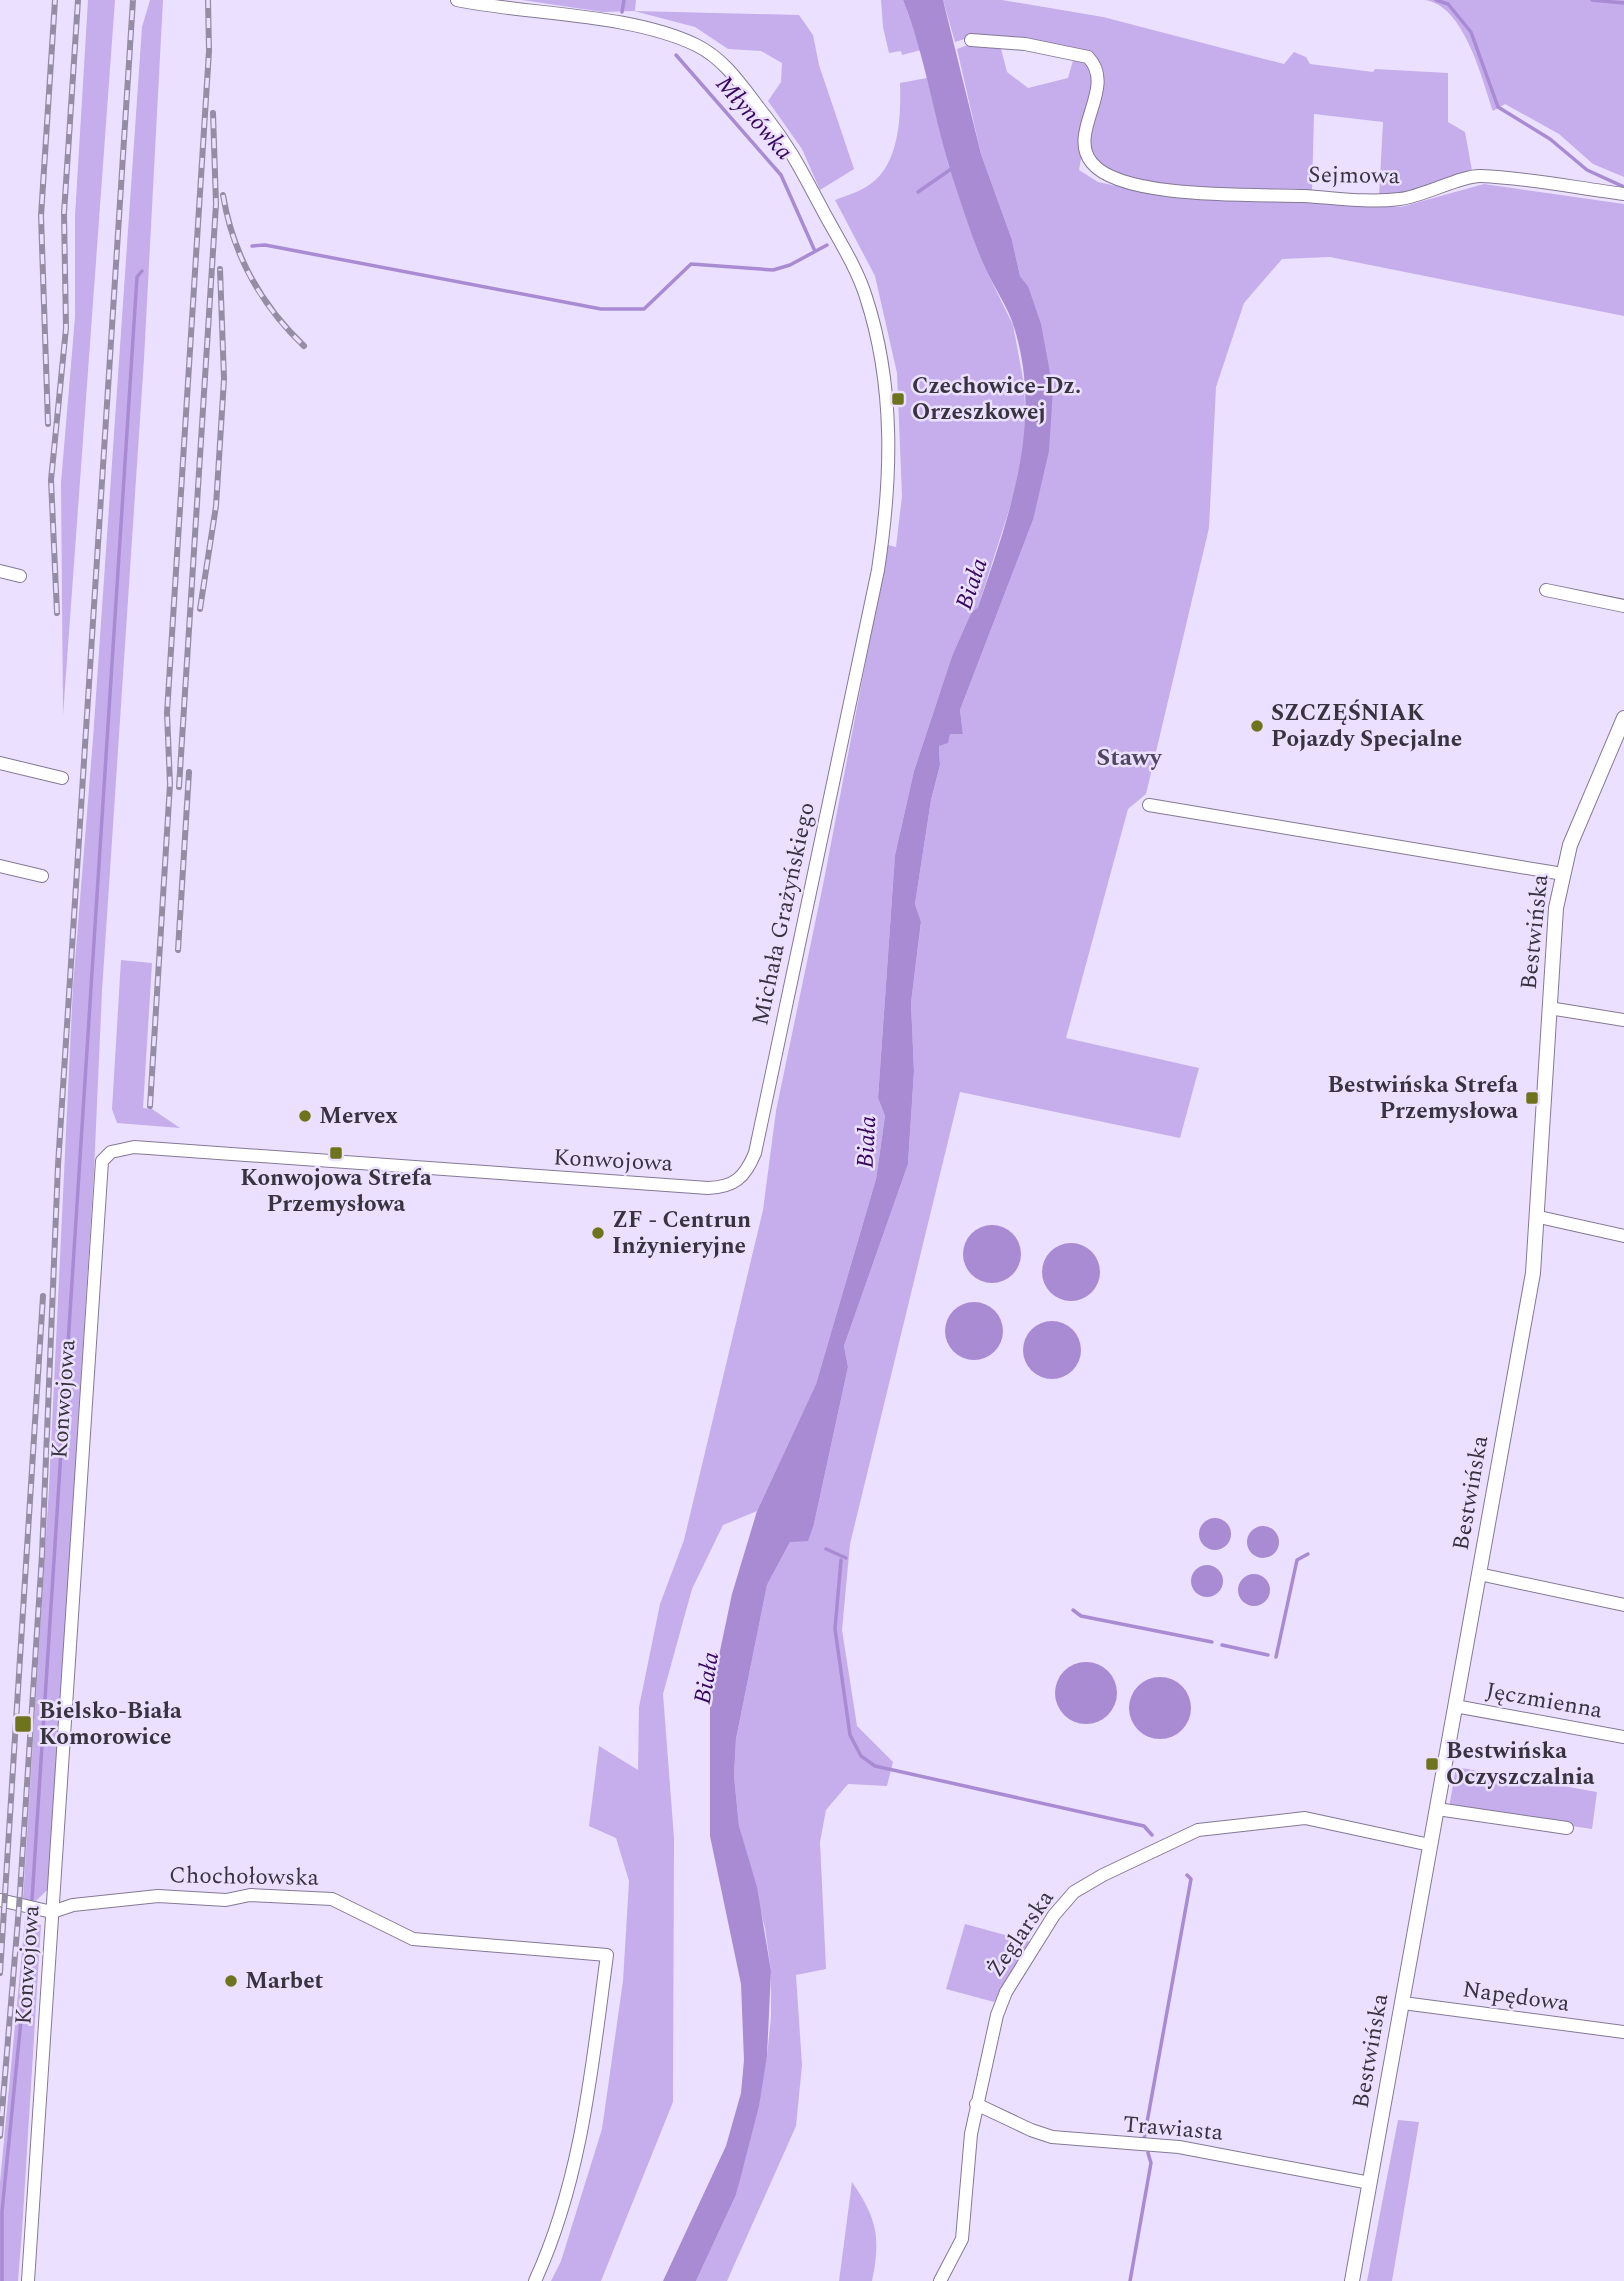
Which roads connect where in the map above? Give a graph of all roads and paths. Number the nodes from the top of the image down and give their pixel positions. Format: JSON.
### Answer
{"nodes":[{"id":1,"x":457,"y":0,"type":"edge"},
{"id":2,"x":971,"y":40,"type":"dead end"},
{"id":3,"x":1624,"y":194,"type":"edge"},
{"id":4,"x":0,"y":571,"type":"edge"},
{"id":5,"x":20,"y":576,"type":"dead end"},
{"id":6,"x":1546,"y":590,"type":"dead end"},
{"id":7,"x":1624,"y":606,"type":"edge"},
{"id":8,"x":1624,"y":718,"type":"edge"},
{"id":9,"x":1619,"y":742,"type":"edge"},
{"id":10,"x":0,"y":764,"type":"edge"},
{"id":11,"x":62,"y":778,"type":"dead end"},
{"id":12,"x":1149,"y":805,"type":"dead end"},
{"id":13,"x":0,"y":866,"type":"edge"},
{"id":14,"x":1563,"y":874,"type":"junction"},
{"id":15,"x":42,"y":876,"type":"dead end"},
{"id":16,"x":1549,"y":1008,"type":"junction"},
{"id":17,"x":1624,"y":1020,"type":"edge"},
{"id":18,"x":737,"y":1182,"type":"joint"},
{"id":19,"x":1539,"y":1217,"type":"junction"},
{"id":20,"x":1624,"y":1236,"type":"edge"},
{"id":21,"x":1479,"y":1574,"type":"junction"},
{"id":22,"x":1624,"y":1605,"type":"edge"},
{"id":23,"x":1455,"y":1706,"type":"junction"},
{"id":24,"x":1624,"y":1737,"type":"edge"},
{"id":25,"x":1437,"y":1809,"type":"junction"},
{"id":26,"x":1567,"y":1828,"type":"dead end"},
{"id":27,"x":1430,"y":1845,"type":"junction"},
{"id":28,"x":0,"y":1900,"type":"edge"},
{"id":29,"x":52,"y":1912,"type":"junction"},
{"id":30,"x":1403,"y":2003,"type":"junction"},
{"id":31,"x":1624,"y":2032,"type":"edge"},
{"id":32,"x":976,"y":2104,"type":"junction"},
{"id":33,"x":1370,"y":2183,"type":"junction"},
{"id":34,"x":28,"y":2281,"type":"edge"},
{"id":35,"x":535,"y":2281,"type":"edge"},
{"id":36,"x":940,"y":2281,"type":"edge"},
{"id":37,"x":1352,"y":2281,"type":"edge"}],
"edges":[{"from":1,"to":18,"type":"street","name":"Michała Grażyńskiego"},
{"from":2,"to":3,"type":"street","name":"Sejmowa"},
{"from":4,"to":5,"type":"street"},
{"from":6,"to":7,"type":"street"},
{"from":8,"to":9,"type":"street","name":"Bestwińska"},
{"from":9,"to":14,"type":"street","name":"Bestwińska"},
{"from":10,"to":11,"type":"street"},
{"from":12,"to":14,"type":"street"},
{"from":13,"to":15,"type":"street"},
{"from":14,"to":16,"type":"street","name":"Bestwińska"},
{"from":16,"to":17,"type":"street"},
{"from":16,"to":19,"type":"street","name":"Bestwińska"},
{"from":18,"to":29,"type":"street","name":"Konwojowa"},
{"from":19,"to":20,"type":"street"},
{"from":19,"to":21,"type":"street","name":"Bestwińska"},
{"from":21,"to":22,"type":"street"},
{"from":21,"to":23,"type":"street","name":"Bestwińska"},
{"from":23,"to":24,"type":"street","name":"Jęczmienna"},
{"from":23,"to":25,"type":"street","name":"Bestwińska"},
{"from":25,"to":26,"type":"street"},
{"from":25,"to":27,"type":"street","name":"Bestwińska"},
{"from":27,"to":30,"type":"street","name":"Bestwińska"},
{"from":27,"to":32,"type":"street","name":"Żeglarska"},
{"from":28,"to":29,"type":"street","name":"Chochołowska"},
{"from":29,"to":34,"type":"street","name":"Konwojowa"},
{"from":29,"to":35,"type":"street","name":"Chochołowska"},
{"from":30,"to":31,"type":"street","name":"Napędowa"},
{"from":30,"to":33,"type":"street","name":"Bestwińska"},
{"from":32,"to":33,"type":"street","name":"Trawiasta"},
{"from":32,"to":36,"type":"street","name":"Żeglarska"},
{"from":33,"to":37,"type":"street","name":"Bestwińska"}]}
